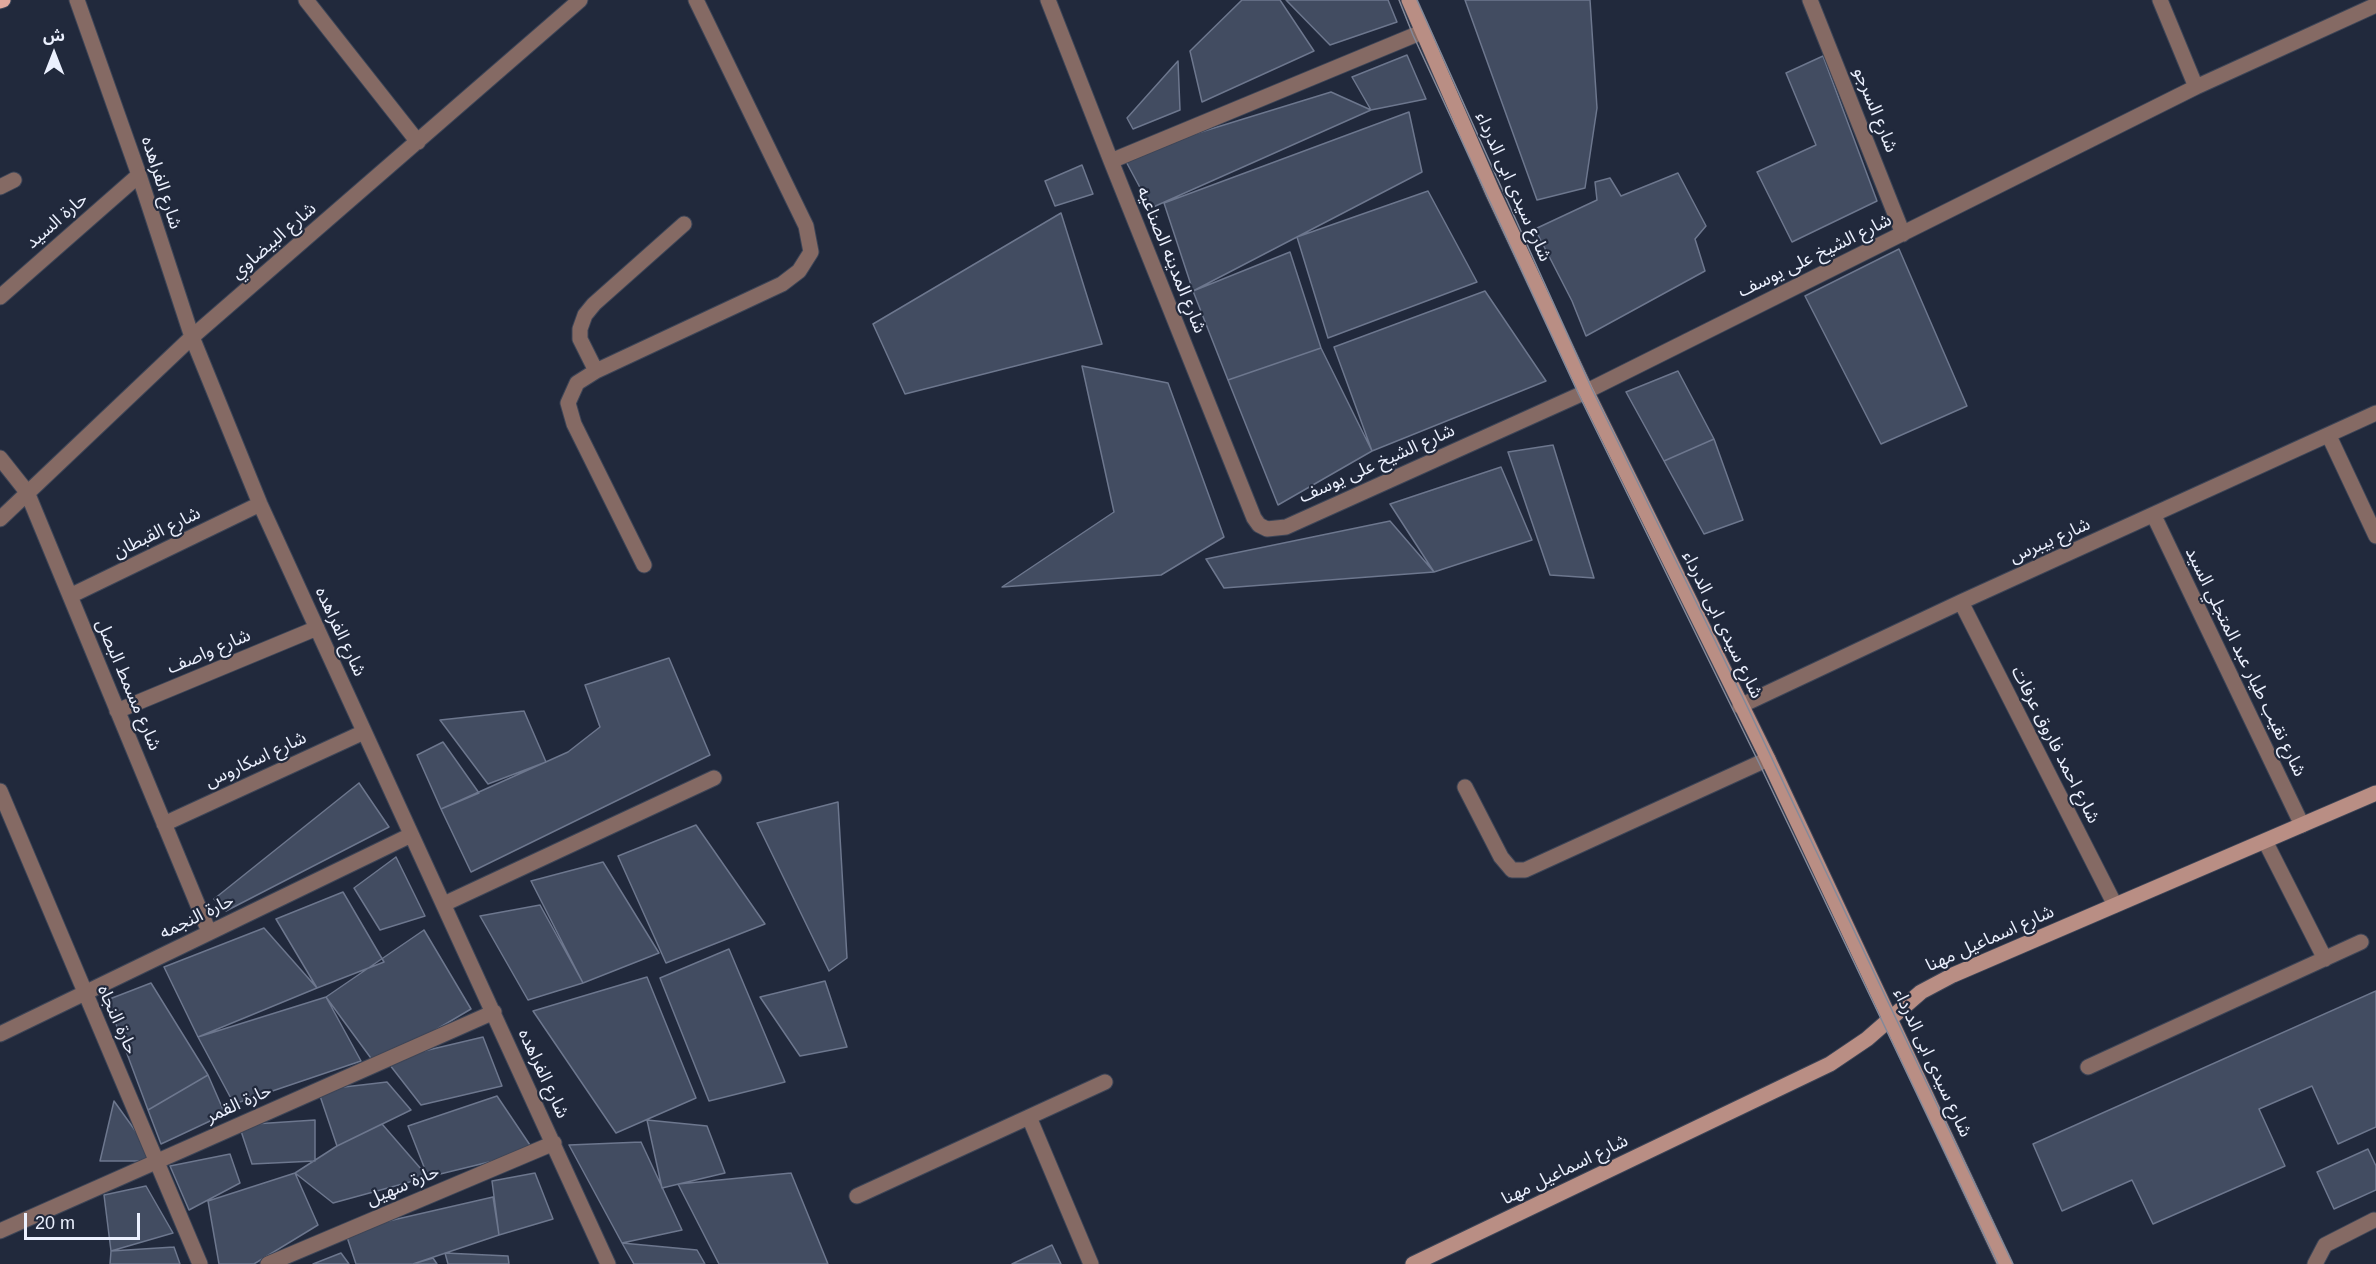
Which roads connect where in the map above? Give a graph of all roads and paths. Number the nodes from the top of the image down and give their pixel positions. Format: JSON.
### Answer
{"nodes":[{"id":1,"x":78,"y":0,"type":"edge"},
{"id":2,"x":306,"y":0,"type":"edge"},
{"id":3,"x":580,"y":0,"type":"edge"},
{"id":4,"x":696,"y":0,"type":"edge"},
{"id":5,"x":1048,"y":0,"type":"edge"},
{"id":6,"x":1409,"y":0,"type":"edge"},
{"id":7,"x":1810,"y":0,"type":"edge"},
{"id":8,"x":2160,"y":0,"type":"edge"},
{"id":9,"x":2376,"y":4,"type":"edge"},
{"id":10,"x":1422,"y":32,"type":"junction"},
{"id":11,"x":2196,"y":87,"type":"junction"},
{"id":12,"x":418,"y":142,"type":"junction"},
{"id":13,"x":1111,"y":161,"type":"junction"},
{"id":14,"x":139,"y":175,"type":"junction"},
{"id":15,"x":684,"y":224,"type":"dead end"},
{"id":16,"x":1903,"y":234,"type":"junction"},
{"id":17,"x":0,"y":297,"type":"edge"},
{"id":18,"x":192,"y":337,"type":"junction"},
{"id":19,"x":596,"y":371,"type":"junction"},
{"id":20,"x":1586,"y":391,"type":"junction"},
{"id":21,"x":2376,"y":414,"type":"edge"},
{"id":22,"x":2329,"y":436,"type":"junction"},
{"id":23,"x":0,"y":458,"type":"edge"},
{"id":24,"x":27,"y":492,"type":"junction"},
{"id":25,"x":260,"y":504,"type":"junction"},
{"id":26,"x":2154,"y":516,"type":"junction"},
{"id":27,"x":0,"y":519,"type":"edge"},
{"id":28,"x":1267,"y":529,"type":"joint"},
{"id":29,"x":2376,"y":536,"type":"edge"},
{"id":30,"x":644,"y":565,"type":"dead end"},
{"id":31,"x":70,"y":596,"type":"junction"},
{"id":32,"x":1961,"y":603,"type":"junction"},
{"id":33,"x":316,"y":628,"type":"junction"},
{"id":34,"x":1740,"y":706,"type":"junction"},
{"id":35,"x":117,"y":711,"type":"junction"},
{"id":36,"x":364,"y":732,"type":"junction"},
{"id":37,"x":1768,"y":759,"type":"junction"},
{"id":38,"x":714,"y":778,"type":"dead end"},
{"id":39,"x":1465,"y":787,"type":"dead end"},
{"id":40,"x":0,"y":791,"type":"edge"},
{"id":41,"x":2376,"y":793,"type":"edge"},
{"id":42,"x":164,"y":824,"type":"junction"},
{"id":43,"x":2302,"y":825,"type":"junction"},
{"id":44,"x":411,"y":835,"type":"junction"},
{"id":45,"x":2265,"y":841,"type":"junction"},
{"id":46,"x":444,"y":904,"type":"junction"},
{"id":47,"x":2115,"y":906,"type":"junction"},
{"id":48,"x":209,"y":932,"type":"junction"},
{"id":49,"x":2361,"y":942,"type":"dead end"},
{"id":50,"x":2325,"y":959,"type":"junction"},
{"id":51,"x":84,"y":993,"type":"junction"},
{"id":52,"x":494,"y":1012,"type":"junction"},
{"id":53,"x":1889,"y":1018,"type":"junction"},
{"id":54,"x":0,"y":1034,"type":"edge"},
{"id":55,"x":2088,"y":1067,"type":"dead end"},
{"id":56,"x":1105,"y":1082,"type":"dead end"},
{"id":57,"x":1029,"y":1117,"type":"junction"},
{"id":58,"x":554,"y":1143,"type":"junction"},
{"id":59,"x":157,"y":1161,"type":"junction"},
{"id":60,"x":857,"y":1196,"type":"dead end"},
{"id":61,"x":2374,"y":1220,"type":"dead end"},
{"id":62,"x":0,"y":1231,"type":"edge"},
{"id":63,"x":200,"y":1264,"type":"edge"},
{"id":64,"x":268,"y":1264,"type":"edge"},
{"id":65,"x":608,"y":1264,"type":"edge"},
{"id":66,"x":1091,"y":1264,"type":"edge"},
{"id":67,"x":1413,"y":1264,"type":"edge"},
{"id":68,"x":2005,"y":1264,"type":"edge"},
{"id":69,"x":2315,"y":1264,"type":"edge"}],
"edges":[{"from":1,"to":14,"type":"street","name":"شارع الفراهده"},
{"from":2,"to":12,"type":"street"},
{"from":3,"to":12,"type":"street","name":"شارع البيضاوي"},
{"from":4,"to":19,"type":"street"},
{"from":5,"to":13,"type":"street","name":"شارع المدينه الصناعيه"},
{"from":6,"to":10,"type":"main road","name":"شارع سيدى ابى الدرداء"},
{"from":7,"to":16,"type":"street","name":"شارع السرجو"},
{"from":8,"to":11,"type":"street"},
{"from":9,"to":11,"type":"street","name":"شارع الشيخ على يوسف"},
{"from":10,"to":13,"type":"street"},
{"from":10,"to":20,"type":"main road","name":"شارع سيدى ابى الدرداء"},
{"from":11,"to":16,"type":"street","name":"شارع الشيخ على يوسف"},
{"from":12,"to":18,"type":"street","name":"شارع البيضاوي"},
{"from":13,"to":28,"type":"street","name":"شارع المدينه الصناعيه"},
{"from":14,"to":17,"type":"street","name":"حارة السيد"},
{"from":14,"to":18,"type":"street","name":"شارع الفراهده"},
{"from":15,"to":19,"type":"street"},
{"from":16,"to":20,"type":"street","name":"شارع الشيخ على يوسف"},
{"from":18,"to":24,"type":"street","name":"شارع البيضاوي"},
{"from":18,"to":25,"type":"street","name":"شارع الفراهده"},
{"from":19,"to":30,"type":"street"},
{"from":20,"to":28,"type":"street","name":"شارع الشيخ على يوسف"},
{"from":20,"to":34,"type":"main road","name":"شارع سيدى ابى الدرداء"},
{"from":21,"to":22,"type":"street","name":"شارع بيبرس"},
{"from":22,"to":26,"type":"street","name":"شارع بيبرس"},
{"from":22,"to":29,"type":"street"},
{"from":23,"to":24,"type":"street","name":"شارع مسمط البصل"},
{"from":24,"to":27,"type":"street","name":"شارع البيضاوي"},
{"from":24,"to":31,"type":"street","name":"شارع مسمط البصل"},
{"from":25,"to":31,"type":"street","name":"شارع القبطان"},
{"from":25,"to":33,"type":"street","name":"شارع الفراهده"},
{"from":26,"to":32,"type":"street","name":"شارع بيبرس"},
{"from":26,"to":43,"type":"street","name":"شارع نقيب طيار عبد المتجلي السيد"},
{"from":31,"to":35,"type":"street","name":"شارع مسمط البصل"},
{"from":32,"to":34,"type":"street","name":"شارع بيبرس"},
{"from":32,"to":47,"type":"street","name":"شارع احمد فاروق عرفات"},
{"from":33,"to":35,"type":"street","name":"شارع واصف"},
{"from":33,"to":36,"type":"street","name":"شارع الفراهده"},
{"from":34,"to":37,"type":"main road","name":"شارع سيدى ابى الدرداء"},
{"from":35,"to":42,"type":"street","name":"شارع مسمط البصل"},
{"from":36,"to":42,"type":"street","name":"شارع اسكاروس"},
{"from":36,"to":44,"type":"street","name":"شارع الفراهده"},
{"from":37,"to":39,"type":"street"},
{"from":37,"to":53,"type":"main road","name":"شارع سيدى ابى الدرداء"},
{"from":38,"to":46,"type":"street"},
{"from":40,"to":51,"type":"street","name":"حارة النجاه"},
{"from":41,"to":43,"type":"main road","name":"شارع اسماعيل مهنا"},
{"from":42,"to":48,"type":"street","name":"شارع مسمط البصل"},
{"from":43,"to":45,"type":"main road","name":"شارع اسماعيل مهنا"},
{"from":44,"to":46,"type":"street","name":"شارع الفراهده"},
{"from":44,"to":48,"type":"street","name":"حارة النجمه"},
{"from":45,"to":47,"type":"main road","name":"شارع اسماعيل مهنا"},
{"from":45,"to":50,"type":"street"},
{"from":46,"to":52,"type":"street","name":"شارع الفراهده"},
{"from":47,"to":53,"type":"main road","name":"شارع اسماعيل مهنا"},
{"from":48,"to":51,"type":"street","name":"حارة النجمه"},
{"from":49,"to":50,"type":"street"},
{"from":50,"to":55,"type":"street"},
{"from":51,"to":54,"type":"street","name":"حارة النجمه"},
{"from":51,"to":59,"type":"street","name":"حارة النجاه"},
{"from":52,"to":58,"type":"street","name":"شارع الفراهده"},
{"from":52,"to":59,"type":"street","name":"حارة القمر"},
{"from":53,"to":67,"type":"main road","name":"شارع اسماعيل مهنا"},
{"from":53,"to":68,"type":"main road","name":"شارع سيدى ابى الدرداء"},
{"from":56,"to":57,"type":"street"},
{"from":57,"to":60,"type":"street"},
{"from":57,"to":66,"type":"street"},
{"from":58,"to":64,"type":"street","name":"حارة سهيل"},
{"from":58,"to":65,"type":"street","name":"شارع الفراهده"},
{"from":59,"to":62,"type":"street","name":"حارة القمر"},
{"from":59,"to":63,"type":"street","name":"حارة النجاه"},
{"from":61,"to":69,"type":"street"}]}
